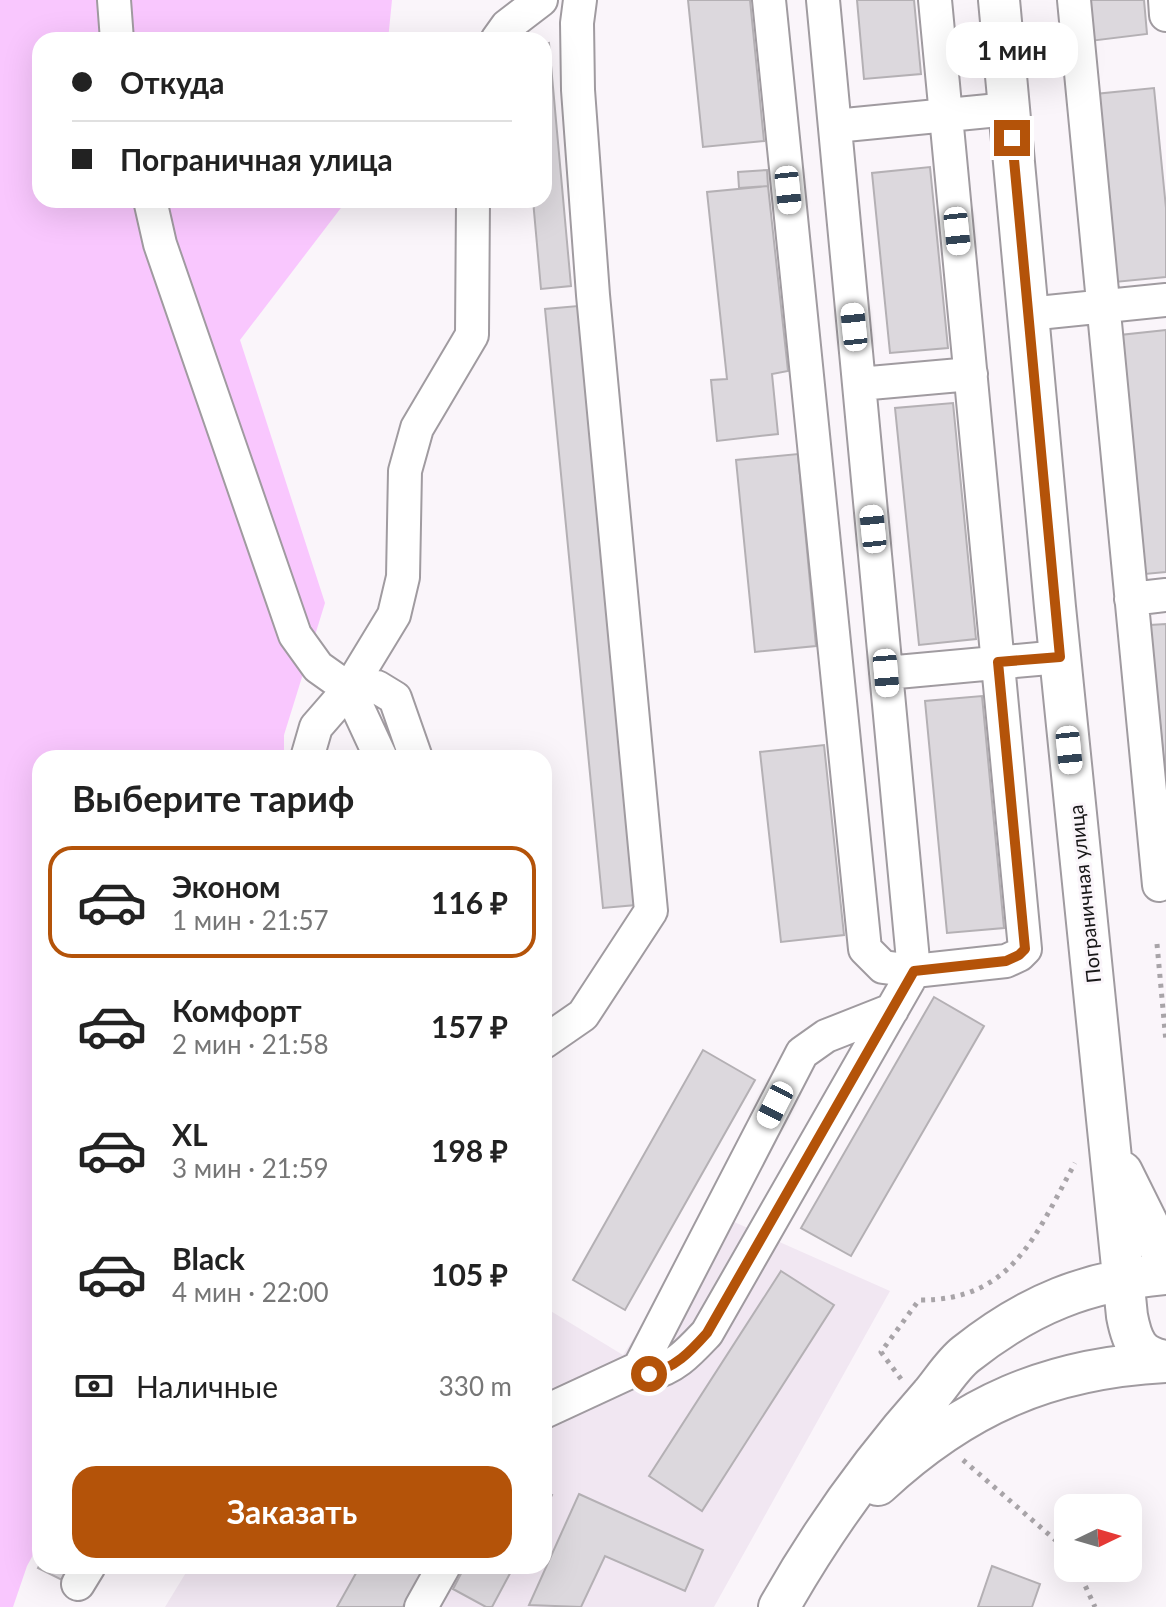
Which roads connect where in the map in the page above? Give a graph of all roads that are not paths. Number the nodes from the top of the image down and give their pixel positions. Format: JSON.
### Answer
{"nodes":[{"id":1,"x":114,"y":0,"type":"edge"},
{"id":2,"x":541,"y":0,"type":"edge"},
{"id":3,"x":580,"y":0,"type":"edge"},
{"id":4,"x":769,"y":0,"type":"edge"},
{"id":5,"x":823,"y":0,"type":"edge"},
{"id":6,"x":935,"y":0,"type":"edge"},
{"id":7,"x":999,"y":0,"type":"edge"},
{"id":8,"x":1074,"y":0,"type":"edge"},
{"id":9,"x":1165,"y":0,"type":"edge"},
{"id":10,"x":1166,"y":15,"type":"edge"},
{"id":11,"x":116,"y":32,"type":"edge"},
{"id":12,"x":503,"y":32,"type":"edge"},
{"id":13,"x":1009,"y":109,"type":"junction"},
{"id":14,"x":946,"y":116,"type":"junction"},
{"id":15,"x":835,"y":126,"type":"junction"},
{"id":16,"x":152,"y":208,"type":"edge"},
{"id":17,"x":473,"y":208,"type":"edge"},
{"id":18,"x":1166,"y":300,"type":"edge"},
{"id":19,"x":1103,"y":306,"type":"junction"},
{"id":20,"x":1028,"y":314,"type":"junction"},
{"id":21,"x":971,"y":374,"type":"junction"},
{"id":22,"x":859,"y":384,"type":"junction"},
{"id":23,"x":1166,"y":595,"type":"edge"},
{"id":24,"x":1131,"y":599,"type":"junction"},
{"id":25,"x":1060,"y":657,"type":"junction"},
{"id":26,"x":998,"y":662,"type":"junction"},
{"id":27,"x":886,"y":673,"type":"junction"},
{"id":28,"x":349,"y":689,"type":"junction"},
{"id":29,"x":309,"y":750,"type":"edge"},
{"id":30,"x":377,"y":750,"type":"edge"},
{"id":31,"x":413,"y":750,"type":"edge"},
{"id":32,"x":1159,"y":885,"type":"dead end"},
{"id":33,"x":914,"y":971,"type":"junction"},
{"id":34,"x":892,"y":1010,"type":"junction"},
{"id":35,"x":552,"y":1036,"type":"edge"},
{"id":36,"x":1108,"y":1136,"type":"junction"},
{"id":37,"x":1166,"y":1261,"type":"edge"},
{"id":38,"x":1166,"y":1274,"type":"edge"},
{"id":39,"x":1124,"y":1298,"type":"junction"},
{"id":40,"x":1166,"y":1362,"type":"edge"},
{"id":41,"x":639,"y":1368,"type":"junction"},
{"id":42,"x":552,"y":1408,"type":"edge"},
{"id":43,"x":800,"y":1570,"type":"junction"},
{"id":44,"x":440,"y":1574,"type":"edge"},
{"id":45,"x":421,"y":1607,"type":"edge"},
{"id":46,"x":779,"y":1607,"type":"edge"}],
"edges":[{"from":1,"to":11,"type":"street"},
{"from":2,"to":12,"type":"street"},
{"from":3,"to":35,"type":"street"},
{"from":4,"to":33,"type":"street"},
{"from":5,"to":15,"type":"street"},
{"from":6,"to":14,"type":"street"},
{"from":7,"to":13,"type":"main road","name":"Пограничная улица"},
{"from":8,"to":19,"type":"street"},
{"from":9,"to":10,"type":"street"},
{"from":13,"to":14,"type":"street"},
{"from":13,"to":20,"type":"main road","name":"Пограничная улица"},
{"from":14,"to":15,"type":"street"},
{"from":14,"to":21,"type":"street"},
{"from":15,"to":22,"type":"street"},
{"from":16,"to":28,"type":"street"},
{"from":17,"to":28,"type":"street"},
{"from":18,"to":19,"type":"street"},
{"from":19,"to":20,"type":"street"},
{"from":19,"to":24,"type":"street"},
{"from":20,"to":25,"type":"main road","name":"Пограничная улица"},
{"from":21,"to":22,"type":"street"},
{"from":21,"to":26,"type":"street"},
{"from":22,"to":27,"type":"street"},
{"from":23,"to":24,"type":"street"},
{"from":24,"to":32,"type":"street"},
{"from":25,"to":26,"type":"street"},
{"from":25,"to":36,"type":"main road","name":"Пограничная улица"},
{"from":26,"to":27,"type":"street"},
{"from":26,"to":33,"type":"street"},
{"from":27,"to":33,"type":"street"},
{"from":28,"to":29,"type":"street"},
{"from":28,"to":30,"type":"street"},
{"from":28,"to":31,"type":"street"},
{"from":33,"to":34,"type":"street"},
{"from":34,"to":41,"type":"street"},
{"from":34,"to":41,"type":"street"},
{"from":36,"to":37,"type":"main road","name":"Пограничная улица"},
{"from":36,"to":39,"type":"main road","name":"Пограничная улица"},
{"from":38,"to":39,"type":"main road"},
{"from":39,"to":40,"type":"main road","name":"Пограничная улица"},
{"from":39,"to":43,"type":"main road"},
{"from":40,"to":43,"type":"main road"},
{"from":41,"to":42,"type":"street"},
{"from":43,"to":46,"type":"main road"},
{"from":44,"to":45,"type":"street"}]}
